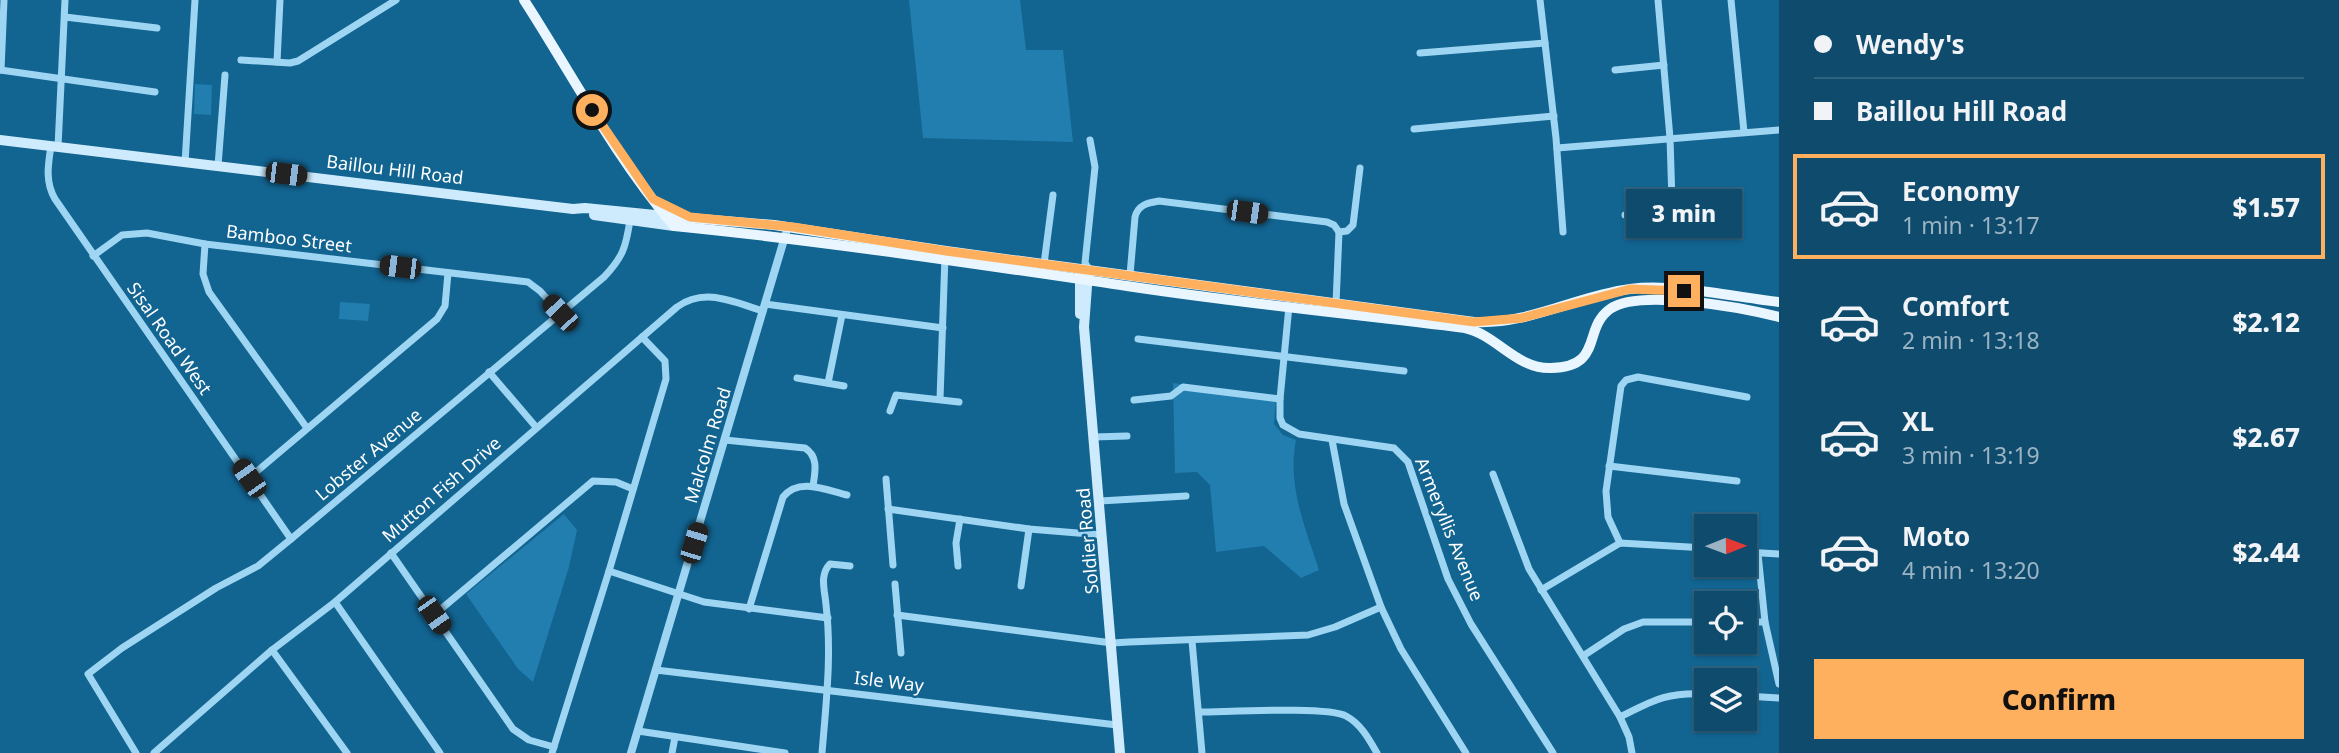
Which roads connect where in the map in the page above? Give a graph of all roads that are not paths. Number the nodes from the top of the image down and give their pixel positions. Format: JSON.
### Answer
{"nodes":[{"id":1,"x":4,"y":0,"type":"edge"},
{"id":2,"x":65,"y":0,"type":"edge"},
{"id":3,"x":195,"y":0,"type":"edge"},
{"id":4,"x":280,"y":0,"type":"edge"},
{"id":5,"x":376,"y":0,"type":"edge"},
{"id":6,"x":396,"y":0,"type":"edge"},
{"id":7,"x":524,"y":0,"type":"edge"},
{"id":8,"x":1540,"y":0,"type":"edge"},
{"id":9,"x":1658,"y":0,"type":"edge"},
{"id":10,"x":1731,"y":0,"type":"edge"},
{"id":11,"x":382,"y":9,"type":"junction"},
{"id":12,"x":65,"y":17,"type":"junction"},
{"id":13,"x":157,"y":28,"type":"dead end"},
{"id":14,"x":1545,"y":43,"type":"junction"},
{"id":15,"x":1420,"y":53,"type":"dead end"},
{"id":16,"x":242,"y":60,"type":"dead end"},
{"id":17,"x":277,"y":62,"type":"junction"},
{"id":18,"x":1664,"y":65,"type":"junction"},
{"id":19,"x":1,"y":70,"type":"edge"},
{"id":20,"x":1615,"y":70,"type":"dead end"},
{"id":21,"x":225,"y":75,"type":"dead end"},
{"id":22,"x":62,"y":78,"type":"junction"},
{"id":23,"x":155,"y":92,"type":"dead end"},
{"id":24,"x":1554,"y":116,"type":"junction"},
{"id":25,"x":1415,"y":130,"type":"dead end"},
{"id":26,"x":1779,"y":130,"type":"edge"},
{"id":27,"x":1744,"y":132,"type":"junction"},
{"id":28,"x":1670,"y":138,"type":"junction"},
{"id":29,"x":1090,"y":139,"type":"dead end"},
{"id":30,"x":0,"y":140,"type":"edge"},
{"id":31,"x":55,"y":147,"type":"junction"},
{"id":32,"x":1557,"y":148,"type":"junction"},
{"id":33,"x":185,"y":163,"type":"junction"},
{"id":34,"x":218,"y":166,"type":"junction"},
{"id":35,"x":1360,"y":168,"type":"dead end"},
{"id":36,"x":1053,"y":195,"type":"dead end"},
{"id":37,"x":653,"y":199,"type":"junction"},
{"id":38,"x":578,"y":209,"type":"junction"},
{"id":39,"x":1625,"y":215,"type":"dead end"},
{"id":40,"x":665,"y":216,"type":"junction"},
{"id":41,"x":690,"y":217,"type":"junction"},
{"id":42,"x":631,"y":220,"type":"junction"},
{"id":43,"x":674,"y":226,"type":"junction"},
{"id":44,"x":787,"y":227,"type":"junction"},
{"id":45,"x":1339,"y":232,"type":"junction"},
{"id":46,"x":1563,"y":232,"type":"dead end"},
{"id":47,"x":785,"y":239,"type":"junction"},
{"id":48,"x":205,"y":244,"type":"junction"},
{"id":49,"x":945,"y":255,"type":"junction"},
{"id":50,"x":93,"y":256,"type":"junction"},
{"id":51,"x":1044,"y":264,"type":"junction"},
{"id":52,"x":1084,"y":272,"type":"junction"},
{"id":53,"x":448,"y":273,"type":"junction"},
{"id":54,"x":1130,"y":275,"type":"junction"},
{"id":55,"x":1594,"y":297,"type":"junction"},
{"id":56,"x":1779,"y":302,"type":"edge"},
{"id":57,"x":1336,"y":304,"type":"junction"},
{"id":58,"x":1289,"y":306,"type":"junction"},
{"id":59,"x":764,"y":307,"type":"junction"},
{"id":60,"x":560,"y":313,"type":"junction"},
{"id":61,"x":1605,"y":313,"type":"junction"},
{"id":62,"x":842,"y":315,"type":"junction"},
{"id":63,"x":1779,"y":317,"type":"edge"},
{"id":64,"x":1496,"y":322,"type":"junction"},
{"id":65,"x":943,"y":328,"type":"junction"},
{"id":66,"x":642,"y":337,"type":"junction"},
{"id":67,"x":1138,"y":339,"type":"dead end"},
{"id":68,"x":1494,"y":341,"type":"junction"},
{"id":69,"x":1284,"y":358,"type":"junction"},
{"id":70,"x":1404,"y":371,"type":"dead end"},
{"id":71,"x":489,"y":372,"type":"junction"},
{"id":72,"x":797,"y":378,"type":"dead end"},
{"id":73,"x":828,"y":383,"type":"junction"},
{"id":74,"x":844,"y":386,"type":"dead end"},
{"id":75,"x":1747,"y":397,"type":"dead end"},
{"id":76,"x":940,"y":399,"type":"junction"},
{"id":77,"x":1280,"y":399,"type":"junction"},
{"id":78,"x":1134,"y":400,"type":"dead end"},
{"id":79,"x":959,"y":402,"type":"dead end"},
{"id":80,"x":891,"y":411,"type":"dead end"},
{"id":81,"x":536,"y":427,"type":"junction"},
{"id":82,"x":307,"y":428,"type":"junction"},
{"id":83,"x":1127,"y":436,"type":"dead end"},
{"id":84,"x":1093,"y":437,"type":"junction"},
{"id":85,"x":725,"y":440,"type":"junction"},
{"id":86,"x":1332,"y":440,"type":"junction"},
{"id":87,"x":1609,"y":466,"type":"junction"},
{"id":88,"x":1493,"y":474,"type":"dead end"},
{"id":89,"x":249,"y":478,"type":"junction"},
{"id":90,"x":886,"y":479,"type":"dead end"},
{"id":91,"x":1737,"y":481,"type":"dead end"},
{"id":92,"x":813,"y":486,"type":"junction"},
{"id":93,"x":633,"y":489,"type":"junction"},
{"id":94,"x":847,"y":495,"type":"dead end"},
{"id":95,"x":1186,"y":496,"type":"dead end"},
{"id":96,"x":1100,"y":500,"type":"junction"},
{"id":97,"x":888,"y":509,"type":"junction"},
{"id":98,"x":960,"y":519,"type":"junction"},
{"id":99,"x":1029,"y":529,"type":"junction"},
{"id":100,"x":1102,"y":535,"type":"junction"},
{"id":101,"x":291,"y":539,"type":"junction"},
{"id":102,"x":1620,"y":543,"type":"junction"},
{"id":103,"x":1694,"y":547,"type":"edge"},
{"id":104,"x":391,"y":553,"type":"junction"},
{"id":105,"x":1758,"y":554,"type":"joint"},
{"id":106,"x":1779,"y":554,"type":"edge"},
{"id":107,"x":893,"y":565,"type":"dead end"},
{"id":108,"x":850,"y":566,"type":"dead end"},
{"id":109,"x":958,"y":566,"type":"dead end"},
{"id":110,"x":609,"y":571,"type":"junction"},
{"id":111,"x":895,"y":584,"type":"dead end"},
{"id":112,"x":1021,"y":586,"type":"dead end"},
{"id":113,"x":1541,"y":590,"type":"junction"},
{"id":114,"x":679,"y":595,"type":"junction"},
{"id":115,"x":335,"y":602,"type":"junction"},
{"id":116,"x":1381,"y":607,"type":"junction"},
{"id":117,"x":749,"y":609,"type":"junction"},
{"id":118,"x":434,"y":615,"type":"junction"},
{"id":119,"x":897,"y":615,"type":"junction"},
{"id":120,"x":828,"y":618,"type":"junction"},
{"id":121,"x":1694,"y":622,"type":"edge"},
{"id":122,"x":1757,"y":622,"type":"edge"},
{"id":123,"x":1765,"y":622,"type":"junction"},
{"id":124,"x":1192,"y":641,"type":"junction"},
{"id":125,"x":1112,"y":642,"type":"junction"},
{"id":126,"x":272,"y":650,"type":"junction"},
{"id":127,"x":901,"y":653,"type":"dead end"},
{"id":128,"x":1583,"y":656,"type":"junction"},
{"id":129,"x":656,"y":670,"type":"junction"},
{"id":130,"x":1779,"y":684,"type":"edge"},
{"id":131,"x":827,"y":690,"type":"junction"},
{"id":132,"x":1694,"y":693,"type":"edge"},
{"id":133,"x":1757,"y":697,"type":"edge"},
{"id":134,"x":1779,"y":698,"type":"edge"},
{"id":135,"x":1199,"y":712,"type":"junction"},
{"id":136,"x":1620,"y":718,"type":"junction"},
{"id":137,"x":1117,"y":725,"type":"junction"},
{"id":138,"x":638,"y":732,"type":"junction"},
{"id":139,"x":675,"y":737,"type":"junction"},
{"id":140,"x":553,"y":750,"type":"edge"},
{"id":141,"x":136,"y":753,"type":"edge"},
{"id":142,"x":154,"y":753,"type":"edge"},
{"id":143,"x":347,"y":753,"type":"edge"},
{"id":144,"x":440,"y":753,"type":"edge"},
{"id":145,"x":631,"y":753,"type":"edge"},
{"id":146,"x":672,"y":753,"type":"edge"},
{"id":147,"x":785,"y":753,"type":"edge"},
{"id":148,"x":822,"y":753,"type":"edge"},
{"id":149,"x":1120,"y":753,"type":"edge"},
{"id":150,"x":1202,"y":753,"type":"edge"},
{"id":151,"x":1377,"y":753,"type":"edge"},
{"id":152,"x":1466,"y":753,"type":"edge"},
{"id":153,"x":1553,"y":753,"type":"edge"},
{"id":154,"x":1632,"y":753,"type":"edge"}],
"edges":[{"from":1,"to":19,"type":"street"},
{"from":2,"to":12,"type":"street","name":"Sisal Road West"},
{"from":3,"to":33,"type":"street"},
{"from":4,"to":17,"type":"street"},
{"from":5,"to":11,"type":"street"},
{"from":6,"to":11,"type":"street"},
{"from":7,"to":37,"type":"main road"},
{"from":8,"to":14,"type":"street"},
{"from":9,"to":18,"type":"street"},
{"from":10,"to":27,"type":"street"},
{"from":11,"to":17,"type":"street"},
{"from":12,"to":13,"type":"street"},
{"from":12,"to":22,"type":"street","name":"Sisal Road West"},
{"from":14,"to":15,"type":"street"},
{"from":14,"to":24,"type":"street"},
{"from":16,"to":17,"type":"street"},
{"from":18,"to":20,"type":"street"},
{"from":18,"to":28,"type":"street"},
{"from":19,"to":22,"type":"street"},
{"from":21,"to":34,"type":"street"},
{"from":22,"to":23,"type":"street"},
{"from":22,"to":31,"type":"street","name":"Sisal Road West"},
{"from":24,"to":25,"type":"street"},
{"from":24,"to":32,"type":"street"},
{"from":26,"to":27,"type":"street"},
{"from":27,"to":28,"type":"street"},
{"from":28,"to":32,"type":"street"},
{"from":28,"to":39,"type":"street"},
{"from":29,"to":52,"type":"street"},
{"from":30,"to":31,"type":"main road","name":"Baillou Hill Road"},
{"from":31,"to":33,"type":"main road","name":"Baillou Hill Road"},
{"from":31,"to":50,"type":"street","name":"Sisal Road West"},
{"from":32,"to":46,"type":"street"},
{"from":33,"to":34,"type":"main road","name":"Baillou Hill Road"},
{"from":34,"to":38,"type":"main road","name":"Baillou Hill Road"},
{"from":35,"to":45,"type":"street"},
{"from":36,"to":51,"type":"street"},
{"from":37,"to":40,"type":"main road"},
{"from":37,"to":41,"type":"main road"},
{"from":38,"to":40,"type":"main road","name":"Baillou Hill Road"},
{"from":38,"to":42,"type":"main road","name":"Baillou Hill Road"},
{"from":40,"to":41,"type":"main road","name":"Baillou Hill Road"},
{"from":40,"to":43,"type":"main road"},
{"from":41,"to":44,"type":"main road","name":"Baillou Hill Road"},
{"from":42,"to":43,"type":"main road","name":"Baillou Hill Road"},
{"from":42,"to":60,"type":"street","name":"Lobster Avenue"},
{"from":43,"to":47,"type":"main road","name":"Baillou Hill Road"},
{"from":44,"to":47,"type":"street","name":"Malcolm Road"},
{"from":44,"to":49,"type":"main road","name":"Baillou Hill Road"},
{"from":45,"to":54,"type":"street"},
{"from":45,"to":57,"type":"street"},
{"from":47,"to":49,"type":"main road","name":"Baillou Hill Road"},
{"from":47,"to":59,"type":"street","name":"Malcolm Road"},
{"from":48,"to":50,"type":"street","name":"Bamboo Street"},
{"from":48,"to":53,"type":"street","name":"Bamboo Street"},
{"from":48,"to":82,"type":"street"},
{"from":49,"to":51,"type":"main road","name":"Baillou Hill Road"},
{"from":49,"to":52,"type":"main road","name":"Baillou Hill Road"},
{"from":49,"to":65,"type":"street"},
{"from":50,"to":89,"type":"street","name":"Sisal Road West"},
{"from":51,"to":52,"type":"main road","name":"Baillou Hill Road"},
{"from":52,"to":54,"type":"main road","name":"Baillou Hill Road"},
{"from":52,"to":58,"type":"main road","name":"Baillou Hill Road"},
{"from":52,"to":84,"type":"main road","name":"Soldier Road"},
{"from":53,"to":60,"type":"street","name":"Bamboo Street"},
{"from":53,"to":82,"type":"street"},
{"from":54,"to":57,"type":"main road","name":"Baillou Hill Road"},
{"from":55,"to":56,"type":"main road","name":"Baillou Hill Road"},
{"from":55,"to":61,"type":"main road"},
{"from":55,"to":64,"type":"main road","name":"Baillou Hill Road"},
{"from":57,"to":64,"type":"main road","name":"Baillou Hill Road"},
{"from":58,"to":68,"type":"main road","name":"Baillou Hill Road"},
{"from":58,"to":69,"type":"street","name":"Armeryllis Avenue"},
{"from":59,"to":62,"type":"street","name":"Mutton Fish Drive"},
{"from":59,"to":66,"type":"street","name":"Mutton Fish Drive"},
{"from":59,"to":85,"type":"street","name":"Malcolm Road"},
{"from":60,"to":71,"type":"street","name":"Lobster Avenue"},
{"from":61,"to":63,"type":"main road"},
{"from":61,"to":68,"type":"main road","name":"Baillou Hill Road"},
{"from":62,"to":65,"type":"street","name":"Mutton Fish Drive"},
{"from":62,"to":73,"type":"street"},
{"from":64,"to":68,"type":"main road"},
{"from":65,"to":76,"type":"street"},
{"from":66,"to":81,"type":"street","name":"Mutton Fish Drive"},
{"from":66,"to":93,"type":"street"},
{"from":67,"to":69,"type":"street"},
{"from":69,"to":70,"type":"street"},
{"from":69,"to":77,"type":"street","name":"Armeryllis Avenue"},
{"from":71,"to":81,"type":"street"},
{"from":71,"to":101,"type":"street","name":"Lobster Avenue"},
{"from":72,"to":73,"type":"street"},
{"from":73,"to":74,"type":"street"},
{"from":75,"to":87,"type":"street"},
{"from":76,"to":79,"type":"street"},
{"from":76,"to":80,"type":"street"},
{"from":77,"to":78,"type":"street"},
{"from":77,"to":86,"type":"street","name":"Armeryllis Avenue"},
{"from":81,"to":104,"type":"street","name":"Mutton Fish Drive"},
{"from":82,"to":89,"type":"street"},
{"from":83,"to":84,"type":"street"},
{"from":84,"to":96,"type":"main road","name":"Soldier Road"},
{"from":85,"to":92,"type":"street"},
{"from":85,"to":114,"type":"street","name":"Malcolm Road"},
{"from":86,"to":116,"type":"street"},
{"from":86,"to":153,"type":"street","name":"Armeryllis Avenue"},
{"from":87,"to":91,"type":"street"},
{"from":87,"to":102,"type":"street"},
{"from":88,"to":113,"type":"street"},
{"from":89,"to":101,"type":"street","name":"Sisal Road West"},
{"from":90,"to":97,"type":"street"},
{"from":92,"to":94,"type":"street"},
{"from":92,"to":117,"type":"street"},
{"from":93,"to":110,"type":"street"},
{"from":93,"to":118,"type":"street"},
{"from":95,"to":96,"type":"street"},
{"from":96,"to":100,"type":"main road","name":"Soldier Road"},
{"from":97,"to":98,"type":"street"},
{"from":97,"to":107,"type":"street"},
{"from":98,"to":99,"type":"street"},
{"from":98,"to":109,"type":"street"},
{"from":99,"to":100,"type":"street"},
{"from":99,"to":112,"type":"street"},
{"from":100,"to":125,"type":"main road","name":"Soldier Road"},
{"from":101,"to":141,"type":"street","name":"Lobster Avenue"},
{"from":102,"to":103,"type":"street"},
{"from":102,"to":113,"type":"street"},
{"from":104,"to":115,"type":"street","name":"Mutton Fish Drive"},
{"from":104,"to":118,"type":"street"},
{"from":105,"to":106,"type":"street"},
{"from":105,"to":123,"type":"street"},
{"from":108,"to":120,"type":"street"},
{"from":110,"to":114,"type":"street"},
{"from":110,"to":140,"type":"street"},
{"from":111,"to":119,"type":"street"},
{"from":113,"to":128,"type":"street"},
{"from":114,"to":117,"type":"street"},
{"from":114,"to":129,"type":"street","name":"Malcolm Road"},
{"from":115,"to":126,"type":"street","name":"Mutton Fish Drive"},
{"from":115,"to":144,"type":"street"},
{"from":116,"to":124,"type":"street"},
{"from":116,"to":152,"type":"street"},
{"from":117,"to":120,"type":"street"},
{"from":118,"to":140,"type":"street"},
{"from":119,"to":125,"type":"street"},
{"from":119,"to":127,"type":"street"},
{"from":120,"to":131,"type":"street"},
{"from":121,"to":128,"type":"street"},
{"from":122,"to":123,"type":"street"},
{"from":123,"to":130,"type":"street"},
{"from":124,"to":125,"type":"street"},
{"from":124,"to":135,"type":"street"},
{"from":125,"to":137,"type":"main road","name":"Soldier Road"},
{"from":126,"to":142,"type":"street","name":"Mutton Fish Drive"},
{"from":126,"to":143,"type":"street"},
{"from":128,"to":136,"type":"street"},
{"from":129,"to":131,"type":"street","name":"Isle Way"},
{"from":129,"to":138,"type":"street","name":"Malcolm Road"},
{"from":131,"to":137,"type":"street","name":"Isle Way"},
{"from":131,"to":148,"type":"street"},
{"from":132,"to":136,"type":"street"},
{"from":133,"to":134,"type":"street"},
{"from":135,"to":150,"type":"street"},
{"from":135,"to":151,"type":"street"},
{"from":136,"to":154,"type":"street"},
{"from":137,"to":149,"type":"main road","name":"Soldier Road"},
{"from":138,"to":139,"type":"street"},
{"from":138,"to":145,"type":"street","name":"Malcolm Road"},
{"from":139,"to":146,"type":"street"},
{"from":139,"to":147,"type":"street"}]}
